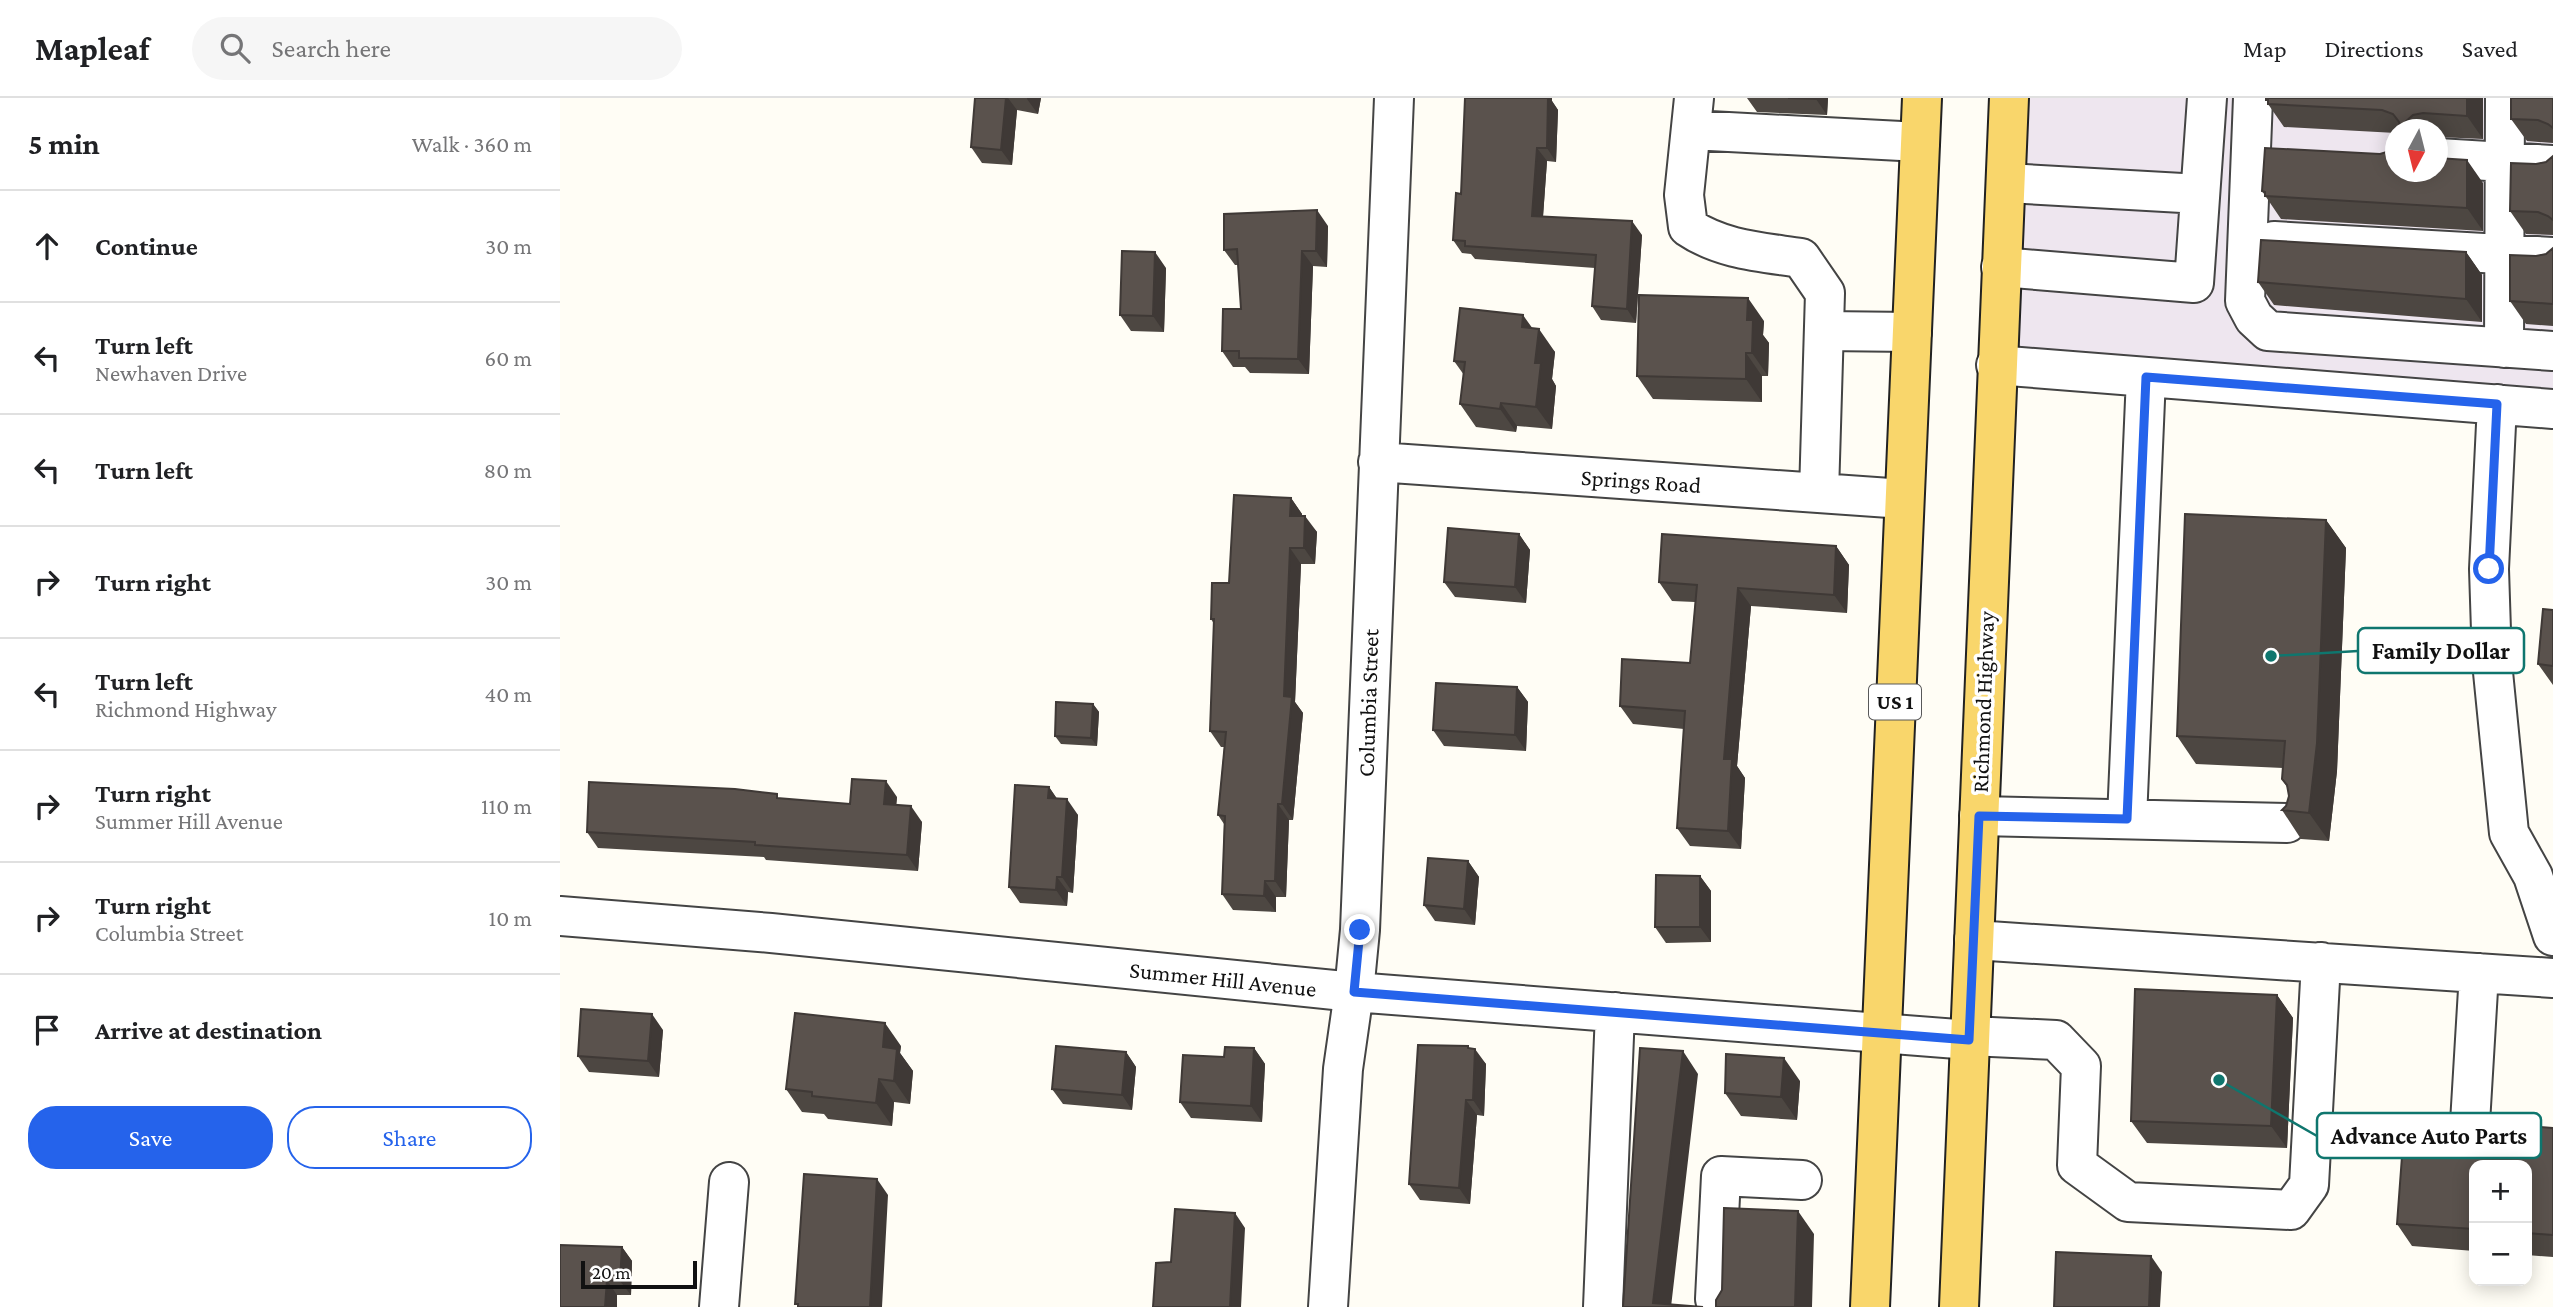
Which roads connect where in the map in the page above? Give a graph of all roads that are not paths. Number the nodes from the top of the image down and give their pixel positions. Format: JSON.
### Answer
{"nodes":[{"id":1,"x":1394,"y":98,"type":"edge"},
{"id":2,"x":1922,"y":98,"type":"edge"},
{"id":3,"x":2009,"y":98,"type":"edge"},
{"id":4,"x":2207,"y":98,"type":"edge"},
{"id":5,"x":2253,"y":98,"type":"edge"},
{"id":6,"x":2505,"y":98,"type":"edge"},
{"id":7,"x":1692,"y":114,"type":"edge"},
{"id":8,"x":1920,"y":142,"type":"junction"},
{"id":9,"x":2251,"y":147,"type":"junction"},
{"id":10,"x":2290,"y":149,"type":"edge"},
{"id":11,"x":2448,"y":158,"type":"edge"},
{"id":12,"x":2505,"y":161,"type":"junction"},
{"id":13,"x":2553,"y":165,"type":"edge"},
{"id":14,"x":2007,"y":183,"type":"junction"},
{"id":15,"x":2200,"y":194,"type":"junction"},
{"id":16,"x":2247,"y":239,"type":"junction"},
{"id":17,"x":2505,"y":254,"type":"junction"},
{"id":18,"x":2553,"y":257,"type":"edge"},
{"id":19,"x":2001,"y":267,"type":"junction"},
{"id":20,"x":1824,"y":331,"type":"junction"},
{"id":21,"x":1912,"y":332,"type":"junction"},
{"id":22,"x":2504,"y":348,"type":"junction"},
{"id":23,"x":2553,"y":351,"type":"edge"},
{"id":24,"x":1996,"y":365,"type":"junction"},
{"id":25,"x":2146,"y":377,"type":"junction"},
{"id":26,"x":2497,"y":404,"type":"junction"},
{"id":27,"x":2553,"y":409,"type":"edge"},
{"id":28,"x":1378,"y":462,"type":"junction"},
{"id":29,"x":1819,"y":493,"type":"junction"},
{"id":30,"x":1904,"y":499,"type":"junction"},
{"id":31,"x":1979,"y":816,"type":"junction"},
{"id":32,"x":2127,"y":819,"type":"junction"},
{"id":33,"x":2287,"y":823,"type":"edge"},
{"id":34,"x":560,"y":916,"type":"edge"},
{"id":35,"x":2553,"y":936,"type":"edge"},
{"id":36,"x":1974,"y":940,"type":"junction"},
{"id":37,"x":2321,"y":962,"type":"junction"},
{"id":38,"x":2479,"y":973,"type":"junction"},
{"id":39,"x":2553,"y":978,"type":"edge"},
{"id":40,"x":1354,"y":992,"type":"junction"},
{"id":41,"x":1615,"y":1012,"type":"junction"},
{"id":42,"x":1881,"y":1033,"type":"junction"},
{"id":43,"x":1970,"y":1038,"type":"junction"},
{"id":44,"x":2470,"y":1123,"type":"edge"},
{"id":45,"x":1802,"y":1181,"type":"dead end"},
{"id":46,"x":729,"y":1182,"type":"dead end"},
{"id":47,"x":719,"y":1307,"type":"edge"},
{"id":48,"x":1328,"y":1307,"type":"edge"},
{"id":49,"x":1603,"y":1307,"type":"edge"},
{"id":50,"x":1717,"y":1307,"type":"edge"},
{"id":51,"x":1870,"y":1307,"type":"edge"},
{"id":52,"x":1959,"y":1307,"type":"edge"}],
"edges":[{"from":1,"to":28,"type":"street","name":"Columbia Street"},
{"from":2,"to":8,"type":"main road","number":"US 1"},
{"from":3,"to":14,"type":"main road","name":"Richmond Highway"},
{"from":4,"to":15,"type":"street"},
{"from":5,"to":9,"type":"street"},
{"from":6,"to":12,"type":"street"},
{"from":7,"to":8,"type":"street"},
{"from":7,"to":20,"type":"street"},
{"from":8,"to":21,"type":"main road","number":"US 1"},
{"from":9,"to":10,"type":"street"},
{"from":9,"to":16,"type":"street"},
{"from":11,"to":12,"type":"street"},
{"from":12,"to":13,"type":"street"},
{"from":12,"to":17,"type":"street"},
{"from":14,"to":15,"type":"street"},
{"from":14,"to":19,"type":"main road","name":"Richmond Highway"},
{"from":15,"to":19,"type":"street"},
{"from":16,"to":17,"type":"street"},
{"from":16,"to":22,"type":"street"},
{"from":17,"to":18,"type":"street"},
{"from":17,"to":22,"type":"street"},
{"from":19,"to":24,"type":"main road","name":"Richmond Highway"},
{"from":20,"to":21,"type":"street"},
{"from":20,"to":29,"type":"street"},
{"from":21,"to":30,"type":"main road","number":"US 1"},
{"from":22,"to":23,"type":"street"},
{"from":24,"to":25,"type":"street"},
{"from":24,"to":31,"type":"main road","name":"Richmond Highway"},
{"from":25,"to":26,"type":"street"},
{"from":25,"to":32,"type":"street"},
{"from":26,"to":27,"type":"street"},
{"from":26,"to":35,"type":"street"},
{"from":28,"to":29,"type":"street","name":"Springs Road"},
{"from":28,"to":40,"type":"street","name":"Columbia Street"},
{"from":29,"to":30,"type":"street","name":"Springs Road"},
{"from":30,"to":42,"type":"main road","number":"US 1"},
{"from":31,"to":32,"type":"street"},
{"from":31,"to":36,"type":"main road","name":"Richmond Highway"},
{"from":32,"to":33,"type":"street"},
{"from":34,"to":40,"type":"street","name":"Summer Hill Avenue"},
{"from":36,"to":37,"type":"street"},
{"from":36,"to":43,"type":"main road","name":"Richmond Highway"},
{"from":37,"to":38,"type":"street"},
{"from":37,"to":43,"type":"street","name":"Summer Hill Avenue"},
{"from":38,"to":39,"type":"street"},
{"from":38,"to":44,"type":"street"},
{"from":40,"to":41,"type":"street","name":"Summer Hill Avenue"},
{"from":40,"to":48,"type":"street","name":"Columbia Street"},
{"from":41,"to":42,"type":"street","name":"Summer Hill Avenue"},
{"from":41,"to":49,"type":"street"},
{"from":42,"to":43,"type":"street","name":"Summer Hill Avenue"},
{"from":42,"to":51,"type":"main road","number":"US 1"},
{"from":43,"to":52,"type":"main road","name":"Richmond Highway"},
{"from":45,"to":50,"type":"street"},
{"from":46,"to":47,"type":"street"}]}
